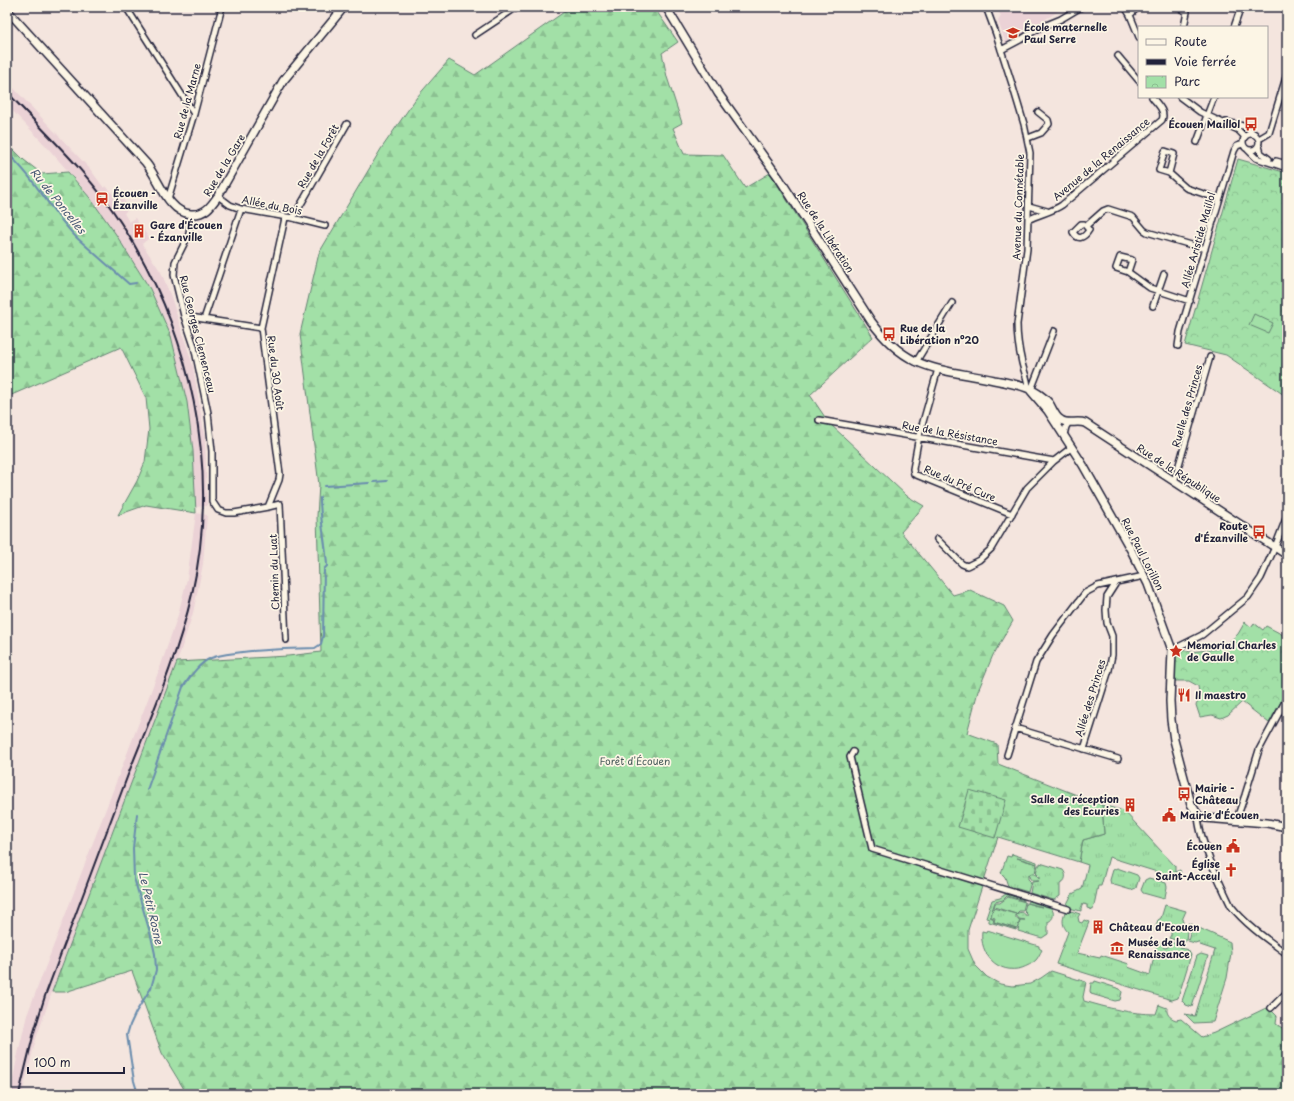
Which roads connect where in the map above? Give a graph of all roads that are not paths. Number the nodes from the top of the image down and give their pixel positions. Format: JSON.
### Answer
{"nodes":[{"id":1,"x":126,"y":7,"type":"edge"},
{"id":2,"x":344,"y":7,"type":"edge"},
{"id":3,"x":517,"y":7,"type":"edge"},
{"id":4,"x":666,"y":7,"type":"edge"},
{"id":5,"x":986,"y":7,"type":"edge"},
{"id":6,"x":1081,"y":7,"type":"edge"},
{"id":7,"x":1125,"y":7,"type":"edge"},
{"id":8,"x":1138,"y":7,"type":"edge"},
{"id":9,"x":1177,"y":7,"type":"edge"},
{"id":10,"x":1241,"y":7,"type":"edge"},
{"id":11,"x":221,"y":8,"type":"edge"},
{"id":12,"x":7,"y":10,"type":"edge"},
{"id":13,"x":1130,"y":15,"type":"junction"},
{"id":14,"x":1184,"y":26,"type":"edge"},
{"id":15,"x":1234,"y":26,"type":"edge"},
{"id":16,"x":475,"y":35,"type":"dead end"},
{"id":17,"x":1138,"y":35,"type":"edge"},
{"id":18,"x":1001,"y":50,"type":"junction"},
{"id":19,"x":1118,"y":56,"type":"dead end"},
{"id":20,"x":1287,"y":74,"type":"edge"},
{"id":21,"x":1138,"y":80,"type":"edge"},
{"id":22,"x":1153,"y":98,"type":"edge"},
{"id":23,"x":1181,"y":98,"type":"edge"},
{"id":24,"x":1214,"y":98,"type":"edge"},
{"id":25,"x":1038,"y":112,"type":"dead end"},
{"id":26,"x":194,"y":114,"type":"junction"},
{"id":27,"x":1206,"y":116,"type":"junction"},
{"id":28,"x":1215,"y":120,"type":"junction"},
{"id":29,"x":347,"y":124,"type":"dead end"},
{"id":30,"x":1245,"y":137,"type":"junction"},
{"id":31,"x":1258,"y":137,"type":"junction"},
{"id":32,"x":1028,"y":138,"type":"junction"},
{"id":33,"x":1196,"y":142,"type":"dead end"},
{"id":34,"x":1244,"y":146,"type":"junction"},
{"id":35,"x":1259,"y":146,"type":"junction"},
{"id":36,"x":1287,"y":164,"type":"edge"},
{"id":37,"x":1287,"y":168,"type":"edge"},
{"id":38,"x":1168,"y":173,"type":"dead end"},
{"id":39,"x":218,"y":196,"type":"junction"},
{"id":40,"x":168,"y":199,"type":"junction"},
{"id":41,"x":1220,"y":199,"type":"junction"},
{"id":42,"x":1029,"y":206,"type":"junction"},
{"id":43,"x":241,"y":209,"type":"junction"},
{"id":44,"x":1048,"y":211,"type":"junction"},
{"id":45,"x":190,"y":214,"type":"junction"},
{"id":46,"x":285,"y":218,"type":"junction"},
{"id":47,"x":293,"y":218,"type":"junction"},
{"id":48,"x":1028,"y":220,"type":"junction"},
{"id":49,"x":325,"y":226,"type":"dead end"},
{"id":50,"x":1086,"y":226,"type":"dead end"},
{"id":51,"x":1205,"y":249,"type":"junction"},
{"id":52,"x":1128,"y":272,"type":"dead end"},
{"id":53,"x":1164,"y":274,"type":"dead end"},
{"id":54,"x":1158,"y":291,"type":"junction"},
{"id":55,"x":1190,"y":301,"type":"junction"},
{"id":56,"x":952,"y":303,"type":"dead end"},
{"id":57,"x":1153,"y":306,"type":"dead end"},
{"id":58,"x":184,"y":316,"type":"junction"},
{"id":59,"x":204,"y":319,"type":"junction"},
{"id":60,"x":262,"y":328,"type":"junction"},
{"id":61,"x":1054,"y":331,"type":"dead end"},
{"id":62,"x":1178,"y":346,"type":"dead end"},
{"id":63,"x":1210,"y":357,"type":"dead end"},
{"id":64,"x":916,"y":362,"type":"junction"},
{"id":65,"x":938,"y":369,"type":"junction"},
{"id":66,"x":1030,"y":389,"type":"junction"},
{"id":67,"x":819,"y":420,"type":"dead end"},
{"id":68,"x":1069,"y":422,"type":"junction"},
{"id":69,"x":1064,"y":435,"type":"junction"},
{"id":70,"x":919,"y":436,"type":"junction"},
{"id":71,"x":1072,"y":447,"type":"junction"},
{"id":72,"x":1054,"y":461,"type":"junction"},
{"id":73,"x":1174,"y":482,"type":"junction"},
{"id":74,"x":268,"y":507,"type":"junction"},
{"id":75,"x":1012,"y":514,"type":"junction"},
{"id":76,"x":1287,"y":516,"type":"edge"},
{"id":77,"x":937,"y":539,"type":"dead end"},
{"id":78,"x":1276,"y":547,"type":"junction"},
{"id":79,"x":1287,"y":555,"type":"edge"},
{"id":80,"x":1144,"y":576,"type":"junction"},
{"id":81,"x":1116,"y":583,"type":"junction"},
{"id":82,"x":286,"y":640,"type":"dead end"},
{"id":83,"x":1172,"y":650,"type":"junction"},
{"id":84,"x":1287,"y":698,"type":"edge"},
{"id":85,"x":1015,"y":728,"type":"junction"},
{"id":86,"x":1084,"y":749,"type":"junction"},
{"id":87,"x":853,"y":752,"type":"dead end"},
{"id":88,"x":1007,"y":755,"type":"dead end"},
{"id":89,"x":1118,"y":759,"type":"dead end"},
{"id":90,"x":1198,"y":815,"type":"junction"},
{"id":91,"x":1236,"y":821,"type":"junction"},
{"id":92,"x":1287,"y":827,"type":"edge"},
{"id":93,"x":1068,"y":909,"type":"dead end"},
{"id":94,"x":1287,"y":954,"type":"edge"},
{"id":95,"x":1287,"y":992,"type":"edge"},
{"id":96,"x":1271,"y":1008,"type":"dead end"}],
"edges":[{"from":1,"to":26,"type":"street"},
{"from":2,"to":39,"type":"main road","name":"Rue de la Gare"},
{"from":3,"to":16,"type":"street"},
{"from":4,"to":64,"type":"main road","name":"Rue de la Libération"},
{"from":5,"to":18,"type":"street","name":"Avenue du Connétable"},
{"from":6,"to":18,"type":"street"},
{"from":7,"to":13,"type":"street"},
{"from":8,"to":13,"type":"street"},
{"from":9,"to":14,"type":"street"},
{"from":10,"to":15,"type":"street"},
{"from":11,"to":26,"type":"street","name":"Rue de la Marne"},
{"from":12,"to":40,"type":"main road"},
{"from":13,"to":17,"type":"street"},
{"from":18,"to":32,"type":"street","name":"Avenue du Connétable"},
{"from":19,"to":21,"type":"street"},
{"from":20,"to":31,"type":"street"},
{"from":22,"to":44,"type":"street","name":"Avenue de la Renaissance"},
{"from":23,"to":27,"type":"street"},
{"from":24,"to":27,"type":"street"},
{"from":25,"to":32,"type":"street"},
{"from":26,"to":40,"type":"street","name":"Rue de la Marne"},
{"from":27,"to":28,"type":"street"},
{"from":27,"to":33,"type":"street"},
{"from":28,"to":30,"type":"street"},
{"from":28,"to":31,"type":"street"},
{"from":29,"to":47,"type":"street","name":"Rue de la Forêt"},
{"from":30,"to":31,"type":"street"},
{"from":30,"to":34,"type":"street"},
{"from":31,"to":35,"type":"street"},
{"from":32,"to":42,"type":"street","name":"Avenue du Connétable"},
{"from":34,"to":35,"type":"street"},
{"from":34,"to":37,"type":"street"},
{"from":34,"to":41,"type":"street","name":"Allée Aristide Maillol"},
{"from":35,"to":36,"type":"street"},
{"from":38,"to":41,"type":"street"},
{"from":39,"to":43,"type":"street","name":"Allée du Bois"},
{"from":39,"to":45,"type":"main road","name":"Rue de la Gare"},
{"from":40,"to":45,"type":"main road"},
{"from":41,"to":51,"type":"street","name":"Allée Aristide Maillol"},
{"from":42,"to":44,"type":"street"},
{"from":42,"to":48,"type":"street","name":"Avenue du Connétable"},
{"from":43,"to":46,"type":"street","name":"Allée du Bois"},
{"from":43,"to":59,"type":"street"},
{"from":44,"to":48,"type":"street","name":"Avenue de la Renaissance"},
{"from":45,"to":58,"type":"street","name":"Rue Georges Clemenceau"},
{"from":46,"to":47,"type":"street","name":"Allée du Bois"},
{"from":46,"to":60,"type":"street","name":"Rue du 30 Août"},
{"from":47,"to":49,"type":"street","name":"Allée du Bois"},
{"from":48,"to":66,"type":"street","name":"Avenue du Connétable"},
{"from":50,"to":51,"type":"street"},
{"from":51,"to":55,"type":"street","name":"Allée Aristide Maillol"},
{"from":52,"to":54,"type":"street"},
{"from":53,"to":54,"type":"street"},
{"from":54,"to":55,"type":"street"},
{"from":54,"to":57,"type":"street"},
{"from":55,"to":62,"type":"street","name":"Allée Aristide Maillol"},
{"from":56,"to":64,"type":"street"},
{"from":58,"to":59,"type":"street"},
{"from":58,"to":74,"type":"street","name":"Rue Georges Clemenceau"},
{"from":59,"to":60,"type":"street"},
{"from":60,"to":74,"type":"street","name":"Rue du 30 Août"},
{"from":61,"to":66,"type":"street"},
{"from":63,"to":73,"type":"street","name":"Ruelle des Princes"},
{"from":64,"to":65,"type":"main road","name":"Rue de la Libération"},
{"from":65,"to":66,"type":"main road","name":"Rue de la Libération"},
{"from":65,"to":70,"type":"street"},
{"from":66,"to":68,"type":"main road"},
{"from":66,"to":69,"type":"main road","name":"Rue Paul Lorillon"},
{"from":67,"to":70,"type":"street","name":"Rue de la Résistance"},
{"from":68,"to":69,"type":"street"},
{"from":68,"to":73,"type":"main road","name":"Rue de la République"},
{"from":69,"to":71,"type":"main road","name":"Rue Paul Lorillon"},
{"from":70,"to":72,"type":"street","name":"Rue de la Résistance"},
{"from":70,"to":75,"type":"street","name":"Rue du Pré Cure"},
{"from":71,"to":72,"type":"street"},
{"from":71,"to":80,"type":"main road","name":"Rue Paul Lorillon"},
{"from":72,"to":75,"type":"street"},
{"from":73,"to":78,"type":"main road","name":"Rue de la République"},
{"from":74,"to":82,"type":"street","name":"Chemin du Luat"},
{"from":75,"to":77,"type":"street"},
{"from":76,"to":78,"type":"street"},
{"from":78,"to":79,"type":"main road","name":"Rue de la République"},
{"from":78,"to":83,"type":"street"},
{"from":80,"to":81,"type":"street"},
{"from":80,"to":83,"type":"main road","name":"Rue Paul Lorillon"},
{"from":81,"to":85,"type":"street"},
{"from":81,"to":86,"type":"street","name":"Allée des Princes"},
{"from":83,"to":90,"type":"main road","name":"Rue Paul Lorillon"},
{"from":84,"to":91,"type":"street"},
{"from":85,"to":86,"type":"street","name":"Allée des Princes"},
{"from":85,"to":88,"type":"street"},
{"from":86,"to":89,"type":"street","name":"Allée des Princes"},
{"from":87,"to":93,"type":"street"},
{"from":90,"to":91,"type":"main road"},
{"from":90,"to":94,"type":"street"},
{"from":91,"to":92,"type":"main road"},
{"from":95,"to":96,"type":"street"}]}
